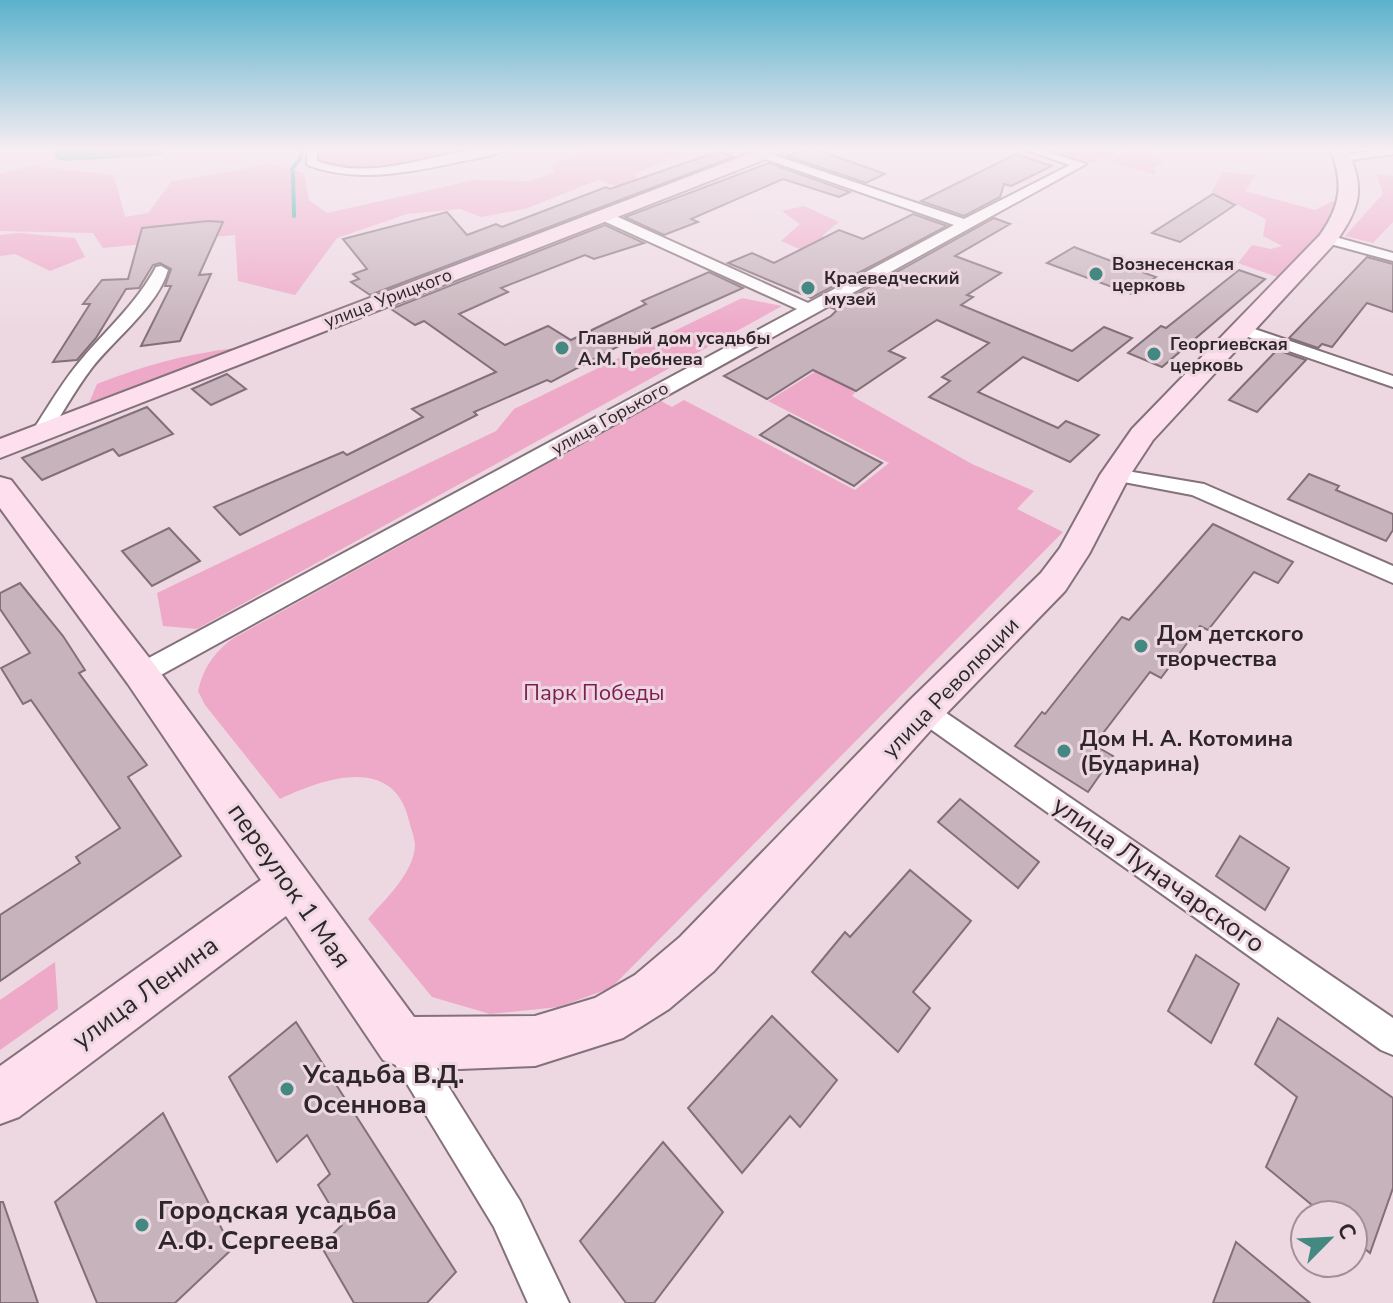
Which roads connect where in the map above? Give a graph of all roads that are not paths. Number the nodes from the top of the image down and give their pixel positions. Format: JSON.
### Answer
{"nodes":[{"id":1,"x":615,"y":210,"type":"edge"},
{"id":2,"x":927,"y":210,"type":"edge"},
{"id":3,"x":992,"y":210,"type":"edge"},
{"id":4,"x":1344,"y":210,"type":"edge"},
{"id":5,"x":602,"y":215,"type":"junction"},
{"id":6,"x":965,"y":224,"type":"junction"},
{"id":7,"x":1328,"y":239,"type":"junction"},
{"id":8,"x":1393,"y":257,"type":"edge"},
{"id":9,"x":161,"y":270,"type":"dead end"},
{"id":10,"x":811,"y":310,"type":"junction"},
{"id":11,"x":1240,"y":329,"type":"junction"},
{"id":12,"x":1393,"y":382,"type":"edge"},
{"id":13,"x":40,"y":433,"type":"junction"},
{"id":14,"x":0,"y":449,"type":"edge"},
{"id":15,"x":1115,"y":475,"type":"junction"},
{"id":16,"x":0,"y":487,"type":"edge"},
{"id":17,"x":1393,"y":575,"type":"edge"},
{"id":18,"x":141,"y":674,"type":"junction"},
{"id":19,"x":924,"y":711,"type":"junction"},
{"id":20,"x":290,"y":886,"type":"junction"},
{"id":21,"x":1393,"y":1038,"type":"edge"},
{"id":22,"x":401,"y":1042,"type":"junction"},
{"id":23,"x":0,"y":1098,"type":"edge"},
{"id":24,"x":549,"y":1303,"type":"edge"}],
"edges":[{"from":1,"to":5,"type":"main road","name":"улица Урицкого"},
{"from":2,"to":6,"type":"street"},
{"from":3,"to":6,"type":"street","name":"улица Горького"},
{"from":4,"to":7,"type":"main road","name":"улица Революции"},
{"from":5,"to":10,"type":"street"},
{"from":5,"to":13,"type":"main road","name":"улица Урицкого"},
{"from":6,"to":10,"type":"street","name":"улица Горького"},
{"from":7,"to":8,"type":"street"},
{"from":7,"to":11,"type":"main road","name":"улица Революции"},
{"from":9,"to":13,"type":"street"},
{"from":10,"to":18,"type":"street","name":"улица Горького"},
{"from":11,"to":12,"type":"street"},
{"from":11,"to":15,"type":"main road","name":"улица Революции"},
{"from":13,"to":14,"type":"main road","name":"улица Урицкого"},
{"from":15,"to":17,"type":"street"},
{"from":15,"to":19,"type":"main road","name":"улица Революции"},
{"from":16,"to":18,"type":"main road","name":"переулок 1 Мая"},
{"from":18,"to":20,"type":"main road","name":"переулок 1 Мая"},
{"from":19,"to":21,"type":"street","name":"улица Луначарского"},
{"from":19,"to":22,"type":"main road","name":"улица Революции"},
{"from":20,"to":22,"type":"main road","name":"переулок 1 Мая"},
{"from":20,"to":23,"type":"main road","name":"улица Ленина"},
{"from":22,"to":24,"type":"street","name":"переулок 1 Мая"}]}
